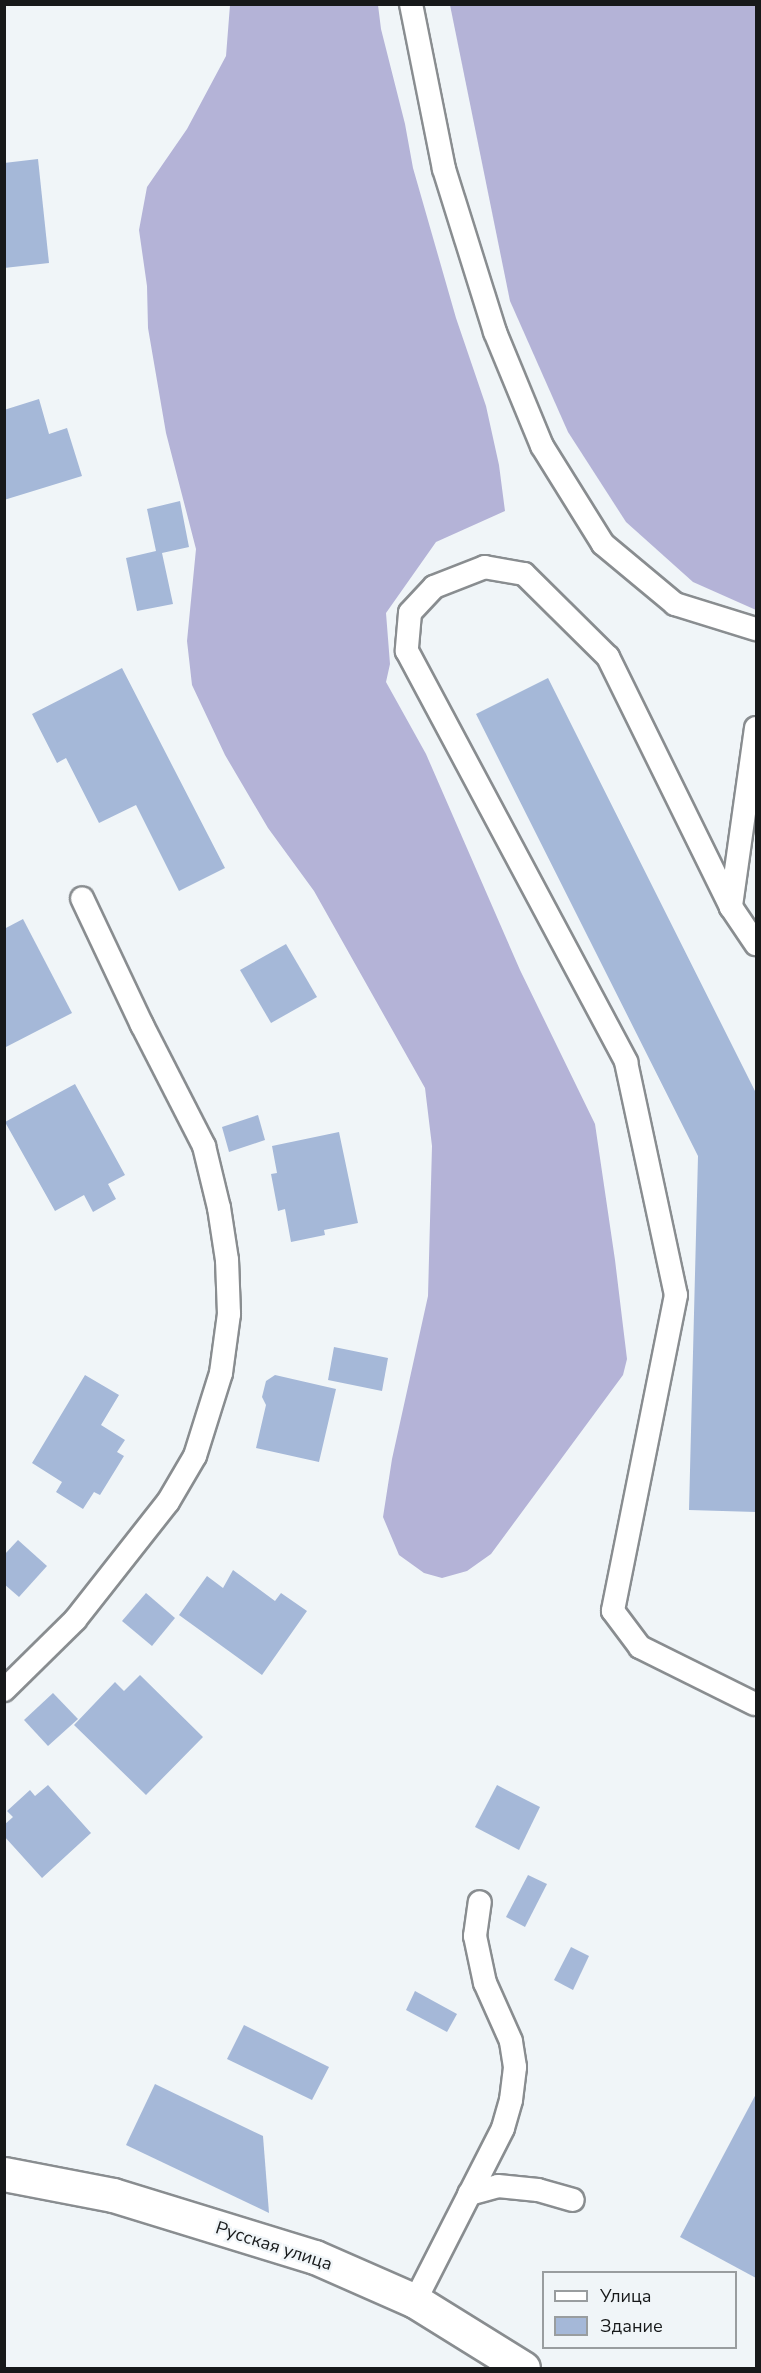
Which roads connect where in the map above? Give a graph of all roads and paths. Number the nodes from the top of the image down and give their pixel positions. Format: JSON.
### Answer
{"nodes":[{"id":1,"x":411,"y":4,"type":"edge"},
{"id":2,"x":756,"y":629,"type":"edge"},
{"id":3,"x":756,"y":728,"type":"edge"},
{"id":4,"x":82,"y":898,"type":"dead end"},
{"id":5,"x":731,"y":907,"type":"junction"},
{"id":6,"x":756,"y":944,"type":"edge"},
{"id":7,"x":4,"y":1690,"type":"edge"},
{"id":8,"x":756,"y":1703,"type":"edge"},
{"id":9,"x":480,"y":1902,"type":"dead end"},
{"id":10,"x":4,"y":2174,"type":"edge"},
{"id":11,"x":469,"y":2194,"type":"junction"},
{"id":12,"x":573,"y":2200,"type":"dead end"},
{"id":13,"x":415,"y":2301,"type":"junction"},
{"id":14,"x":523,"y":2368,"type":"edge"}],
"edges":[{"from":1,"to":2,"type":"lane"},
{"from":3,"to":5,"type":"lane"},
{"from":4,"to":7,"type":"lane"},
{"from":5,"to":6,"type":"lane"},
{"from":5,"to":8,"type":"lane"},
{"from":9,"to":11,"type":"lane"},
{"from":10,"to":13,"type":"street","name":"Русская улица"},
{"from":11,"to":12,"type":"lane"},
{"from":11,"to":13,"type":"lane"},
{"from":13,"to":14,"type":"street","name":"Русская улица"}]}
